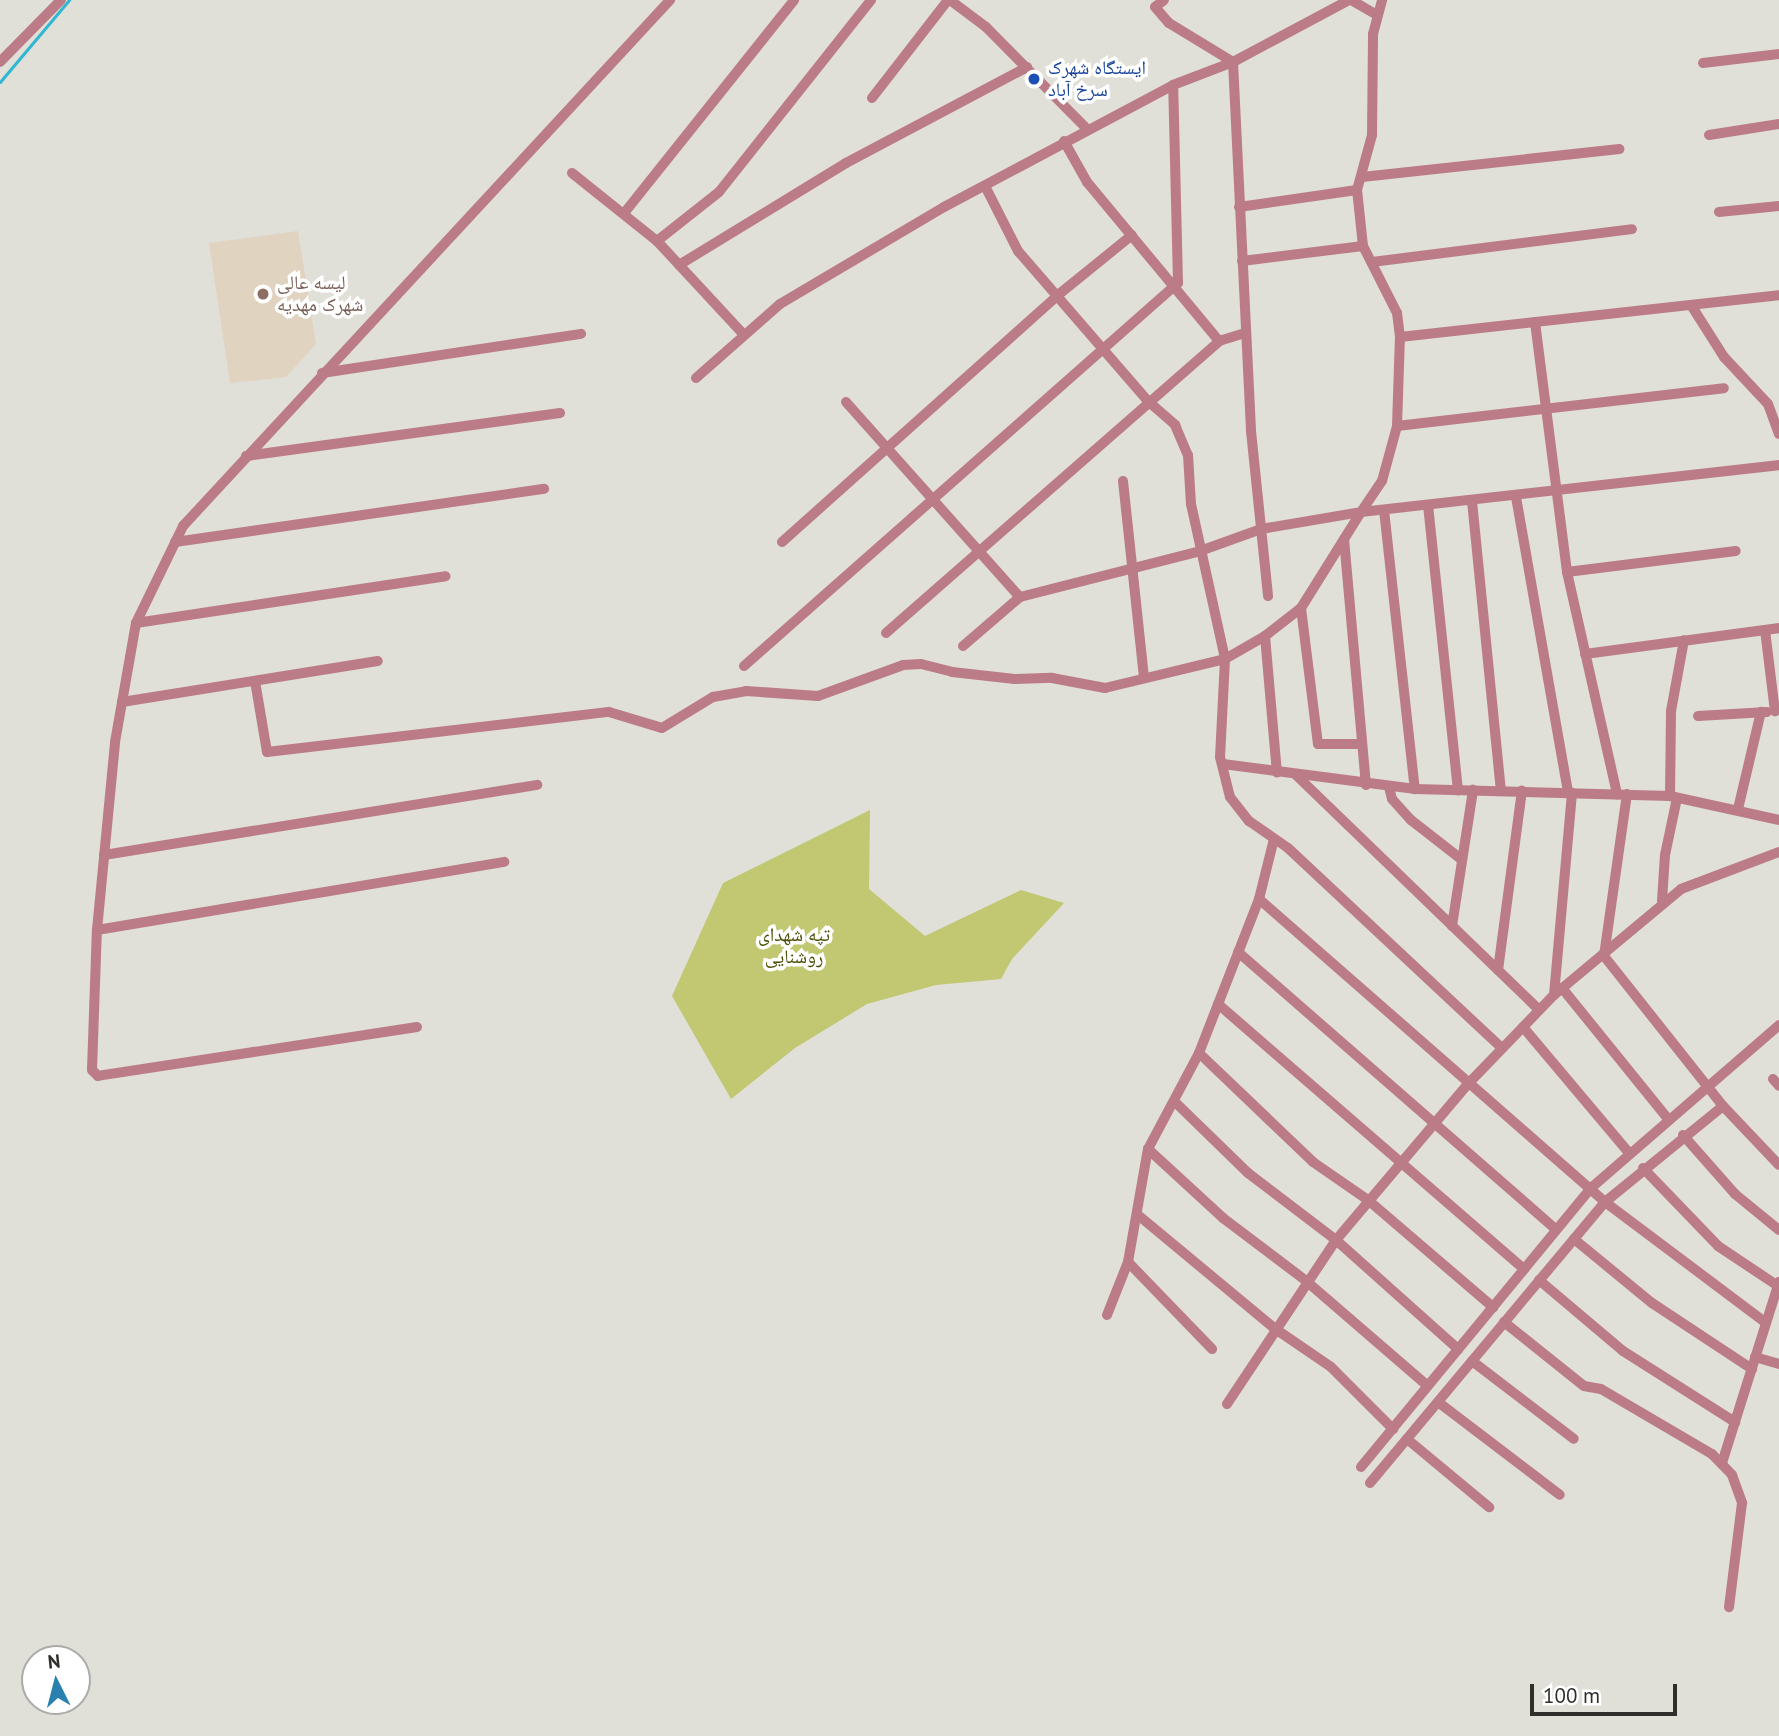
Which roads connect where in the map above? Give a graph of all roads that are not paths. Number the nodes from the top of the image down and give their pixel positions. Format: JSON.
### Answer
{"nodes":[{"id":1,"x":61,"y":0,"type":"edge"},
{"id":2,"x":670,"y":0,"type":"edge"},
{"id":3,"x":794,"y":0,"type":"edge"},
{"id":4,"x":871,"y":0,"type":"edge"},
{"id":5,"x":949,"y":0,"type":"edge"},
{"id":6,"x":1164,"y":0,"type":"edge"},
{"id":7,"x":1350,"y":0,"type":"edge"},
{"id":8,"x":1382,"y":0,"type":"edge"},
{"id":9,"x":1375,"y":14,"type":"junction"},
{"id":10,"x":1779,"y":54,"type":"edge"},
{"id":11,"x":0,"y":62,"type":"edge"},
{"id":12,"x":1233,"y":62,"type":"junction"},
{"id":13,"x":1703,"y":63,"type":"dead end"},
{"id":14,"x":1027,"y":67,"type":"junction"},
{"id":15,"x":1173,"y":85,"type":"junction"},
{"id":16,"x":872,"y":98,"type":"dead end"},
{"id":17,"x":1779,"y":124,"type":"edge"},
{"id":18,"x":1088,"y":130,"type":"junction"},
{"id":19,"x":1709,"y":135,"type":"dead end"},
{"id":20,"x":1064,"y":141,"type":"junction"},
{"id":21,"x":1619,"y":149,"type":"dead end"},
{"id":22,"x":572,"y":173,"type":"dead end"},
{"id":23,"x":1362,"y":177,"type":"junction"},
{"id":24,"x":985,"y":186,"type":"junction"},
{"id":25,"x":1357,"y":190,"type":"junction"},
{"id":26,"x":1779,"y":206,"type":"edge"},
{"id":27,"x":1239,"y":207,"type":"junction"},
{"id":28,"x":625,"y":212,"type":"junction"},
{"id":29,"x":1719,"y":212,"type":"dead end"},
{"id":30,"x":1632,"y":229,"type":"dead end"},
{"id":31,"x":1132,"y":235,"type":"junction"},
{"id":32,"x":657,"y":241,"type":"junction"},
{"id":33,"x":1363,"y":246,"type":"junction"},
{"id":34,"x":1242,"y":261,"type":"junction"},
{"id":35,"x":1372,"y":262,"type":"junction"},
{"id":36,"x":678,"y":265,"type":"junction"},
{"id":37,"x":1175,"y":288,"type":"junction"},
{"id":38,"x":1058,"y":295,"type":"junction"},
{"id":39,"x":1779,"y":295,"type":"edge"},
{"id":40,"x":1691,"y":304,"type":"junction"},
{"id":41,"x":1535,"y":322,"type":"junction"},
{"id":42,"x":1246,"y":333,"type":"junction"},
{"id":43,"x":581,"y":334,"type":"dead end"},
{"id":44,"x":743,"y":334,"type":"junction"},
{"id":45,"x":1400,"y":337,"type":"junction"},
{"id":46,"x":1219,"y":341,"type":"junction"},
{"id":47,"x":1104,"y":351,"type":"junction"},
{"id":48,"x":322,"y":373,"type":"junction"},
{"id":49,"x":696,"y":378,"type":"dead end"},
{"id":50,"x":1724,"y":388,"type":"dead end"},
{"id":51,"x":846,"y":402,"type":"dead end"},
{"id":52,"x":1149,"y":402,"type":"junction"},
{"id":53,"x":1546,"y":410,"type":"junction"},
{"id":54,"x":560,"y":413,"type":"dead end"},
{"id":55,"x":1397,"y":426,"type":"junction"},
{"id":56,"x":1779,"y":434,"type":"edge"},
{"id":57,"x":888,"y":450,"type":"junction"},
{"id":58,"x":246,"y":456,"type":"junction"},
{"id":59,"x":1775,"y":465,"type":"edge"},
{"id":60,"x":1123,"y":481,"type":"dead end"},
{"id":61,"x":544,"y":489,"type":"dead end"},
{"id":62,"x":1557,"y":492,"type":"junction"},
{"id":63,"x":1516,"y":496,"type":"junction"},
{"id":64,"x":933,"y":501,"type":"junction"},
{"id":65,"x":1472,"y":501,"type":"junction"},
{"id":66,"x":1428,"y":505,"type":"junction"},
{"id":67,"x":1384,"y":510,"type":"junction"},
{"id":68,"x":1361,"y":512,"type":"junction"},
{"id":69,"x":1261,"y":529,"type":"junction"},
{"id":70,"x":1344,"y":539,"type":"junction"},
{"id":71,"x":175,"y":542,"type":"junction"},
{"id":72,"x":782,"y":542,"type":"dead end"},
{"id":73,"x":1200,"y":551,"type":"junction"},
{"id":74,"x":1736,"y":551,"type":"dead end"},
{"id":75,"x":978,"y":552,"type":"junction"},
{"id":76,"x":1133,"y":567,"type":"junction"},
{"id":77,"x":1567,"y":572,"type":"junction"},
{"id":78,"x":445,"y":576,"type":"dead end"},
{"id":79,"x":1268,"y":596,"type":"dead end"},
{"id":80,"x":1020,"y":597,"type":"junction"},
{"id":81,"x":1301,"y":608,"type":"junction"},
{"id":82,"x":136,"y":622,"type":"junction"},
{"id":83,"x":1779,"y":628,"type":"edge"},
{"id":84,"x":1765,"y":630,"type":"junction"},
{"id":85,"x":886,"y":633,"type":"dead end"},
{"id":86,"x":1265,"y":636,"type":"junction"},
{"id":87,"x":1684,"y":640,"type":"junction"},
{"id":88,"x":963,"y":646,"type":"dead end"},
{"id":89,"x":1585,"y":653,"type":"junction"},
{"id":90,"x":1224,"y":659,"type":"junction"},
{"id":91,"x":378,"y":661,"type":"dead end"},
{"id":92,"x":744,"y":666,"type":"dead end"},
{"id":93,"x":1144,"y":678,"type":"junction"},
{"id":94,"x":255,"y":681,"type":"junction"},
{"id":95,"x":122,"y":702,"type":"junction"},
{"id":96,"x":1777,"y":711,"type":"edge"},
{"id":97,"x":1762,"y":712,"type":"junction"},
{"id":98,"x":1698,"y":716,"type":"dead end"},
{"id":99,"x":1362,"y":744,"type":"junction"},
{"id":100,"x":1223,"y":764,"type":"junction"},
{"id":101,"x":1276,"y":772,"type":"junction"},
{"id":102,"x":1296,"y":775,"type":"junction"},
{"id":103,"x":537,"y":785,"type":"dead end"},
{"id":104,"x":1366,"y":785,"type":"junction"},
{"id":105,"x":1389,"y":787,"type":"junction"},
{"id":106,"x":1415,"y":789,"type":"junction"},
{"id":107,"x":1458,"y":790,"type":"junction"},
{"id":108,"x":1473,"y":790,"type":"junction"},
{"id":109,"x":1501,"y":791,"type":"junction"},
{"id":110,"x":1522,"y":792,"type":"junction"},
{"id":111,"x":1570,"y":793,"type":"junction"},
{"id":112,"x":1622,"y":794,"type":"junction"},
{"id":113,"x":1674,"y":797,"type":"junction"},
{"id":114,"x":1738,"y":809,"type":"junction"},
{"id":115,"x":1779,"y":820,"type":"edge"},
{"id":116,"x":1274,"y":839,"type":"junction"},
{"id":117,"x":1779,"y":852,"type":"edge"},
{"id":118,"x":104,"y":855,"type":"junction"},
{"id":119,"x":1461,"y":859,"type":"junction"},
{"id":120,"x":504,"y":862,"type":"dead end"},
{"id":121,"x":1259,"y":899,"type":"junction"},
{"id":122,"x":1662,"y":901,"type":"junction"},
{"id":123,"x":1452,"y":926,"type":"junction"},
{"id":124,"x":97,"y":930,"type":"junction"},
{"id":125,"x":1238,"y":952,"type":"junction"},
{"id":126,"x":1604,"y":956,"type":"junction"},
{"id":127,"x":1498,"y":970,"type":"junction"},
{"id":128,"x":1558,"y":991,"type":"junction"},
{"id":129,"x":1218,"y":1004,"type":"junction"},
{"id":130,"x":1539,"y":1010,"type":"junction"},
{"id":131,"x":1779,"y":1026,"type":"edge"},
{"id":132,"x":417,"y":1027,"type":"dead end"},
{"id":133,"x":1523,"y":1027,"type":"junction"},
{"id":134,"x":1502,"y":1048,"type":"junction"},
{"id":135,"x":1199,"y":1053,"type":"junction"},
{"id":136,"x":1466,"y":1085,"type":"junction"},
{"id":137,"x":1710,"y":1087,"type":"junction"},
{"id":138,"x":1175,"y":1102,"type":"junction"},
{"id":139,"x":1723,"y":1106,"type":"junction"},
{"id":140,"x":1670,"y":1120,"type":"junction"},
{"id":141,"x":1434,"y":1123,"type":"junction"},
{"id":142,"x":1683,"y":1135,"type":"junction"},
{"id":143,"x":1148,"y":1149,"type":"junction"},
{"id":144,"x":1629,"y":1153,"type":"junction"},
{"id":145,"x":1398,"y":1165,"type":"junction"},
{"id":146,"x":1779,"y":1165,"type":"edge"},
{"id":147,"x":1643,"y":1168,"type":"junction"},
{"id":148,"x":1591,"y":1188,"type":"junction"},
{"id":149,"x":1368,"y":1200,"type":"junction"},
{"id":150,"x":1605,"y":1202,"type":"junction"},
{"id":151,"x":1138,"y":1215,"type":"junction"},
{"id":152,"x":1556,"y":1229,"type":"junction"},
{"id":153,"x":1779,"y":1230,"type":"edge"},
{"id":154,"x":1574,"y":1239,"type":"junction"},
{"id":155,"x":1336,"y":1240,"type":"junction"},
{"id":156,"x":1128,"y":1262,"type":"junction"},
{"id":157,"x":1524,"y":1269,"type":"junction"},
{"id":158,"x":1305,"y":1280,"type":"junction"},
{"id":159,"x":1539,"y":1280,"type":"junction"},
{"id":160,"x":1778,"y":1284,"type":"edge"},
{"id":161,"x":1776,"y":1301,"type":"edge"},
{"id":162,"x":1493,"y":1307,"type":"junction"},
{"id":163,"x":1107,"y":1315,"type":"dead end"},
{"id":164,"x":1504,"y":1322,"type":"junction"},
{"id":165,"x":1766,"y":1323,"type":"junction"},
{"id":166,"x":1275,"y":1328,"type":"junction"},
{"id":167,"x":1212,"y":1349,"type":"dead end"},
{"id":168,"x":1458,"y":1349,"type":"junction"},
{"id":169,"x":1755,"y":1357,"type":"junction"},
{"id":170,"x":1472,"y":1361,"type":"junction"},
{"id":171,"x":1779,"y":1364,"type":"edge"},
{"id":172,"x":1752,"y":1369,"type":"junction"},
{"id":173,"x":1428,"y":1386,"type":"junction"},
{"id":174,"x":1438,"y":1402,"type":"junction"},
{"id":175,"x":1227,"y":1404,"type":"dead end"},
{"id":176,"x":1735,"y":1422,"type":"junction"},
{"id":177,"x":1393,"y":1429,"type":"junction"},
{"id":178,"x":1407,"y":1439,"type":"junction"},
{"id":179,"x":1574,"y":1439,"type":"dead end"},
{"id":180,"x":1722,"y":1464,"type":"junction"},
{"id":181,"x":1361,"y":1467,"type":"dead end"},
{"id":182,"x":1370,"y":1482,"type":"dead end"},
{"id":183,"x":1560,"y":1494,"type":"dead end"},
{"id":184,"x":1489,"y":1507,"type":"dead end"},
{"id":185,"x":1729,"y":1606,"type":"dead end"}],
"edges":[{"from":1,"to":11,"type":"street"},
{"from":2,"to":48,"type":"street"},
{"from":3,"to":28,"type":"street"},
{"from":4,"to":32,"type":"street"},
{"from":5,"to":14,"type":"street"},
{"from":5,"to":16,"type":"street"},
{"from":6,"to":12,"type":"street"},
{"from":7,"to":9,"type":"street"},
{"from":7,"to":12,"type":"street"},
{"from":8,"to":9,"type":"street"},
{"from":9,"to":23,"type":"street"},
{"from":10,"to":13,"type":"street"},
{"from":12,"to":15,"type":"street"},
{"from":12,"to":27,"type":"street"},
{"from":14,"to":18,"type":"street"},
{"from":14,"to":36,"type":"street"},
{"from":15,"to":18,"type":"street"},
{"from":15,"to":37,"type":"street"},
{"from":17,"to":19,"type":"street"},
{"from":18,"to":20,"type":"street"},
{"from":20,"to":24,"type":"street"},
{"from":20,"to":31,"type":"street"},
{"from":21,"to":23,"type":"street"},
{"from":22,"to":28,"type":"street"},
{"from":23,"to":25,"type":"street"},
{"from":24,"to":38,"type":"street"},
{"from":24,"to":44,"type":"street"},
{"from":25,"to":27,"type":"street"},
{"from":25,"to":33,"type":"street"},
{"from":26,"to":29,"type":"street"},
{"from":27,"to":34,"type":"street"},
{"from":28,"to":32,"type":"street"},
{"from":30,"to":35,"type":"street"},
{"from":31,"to":37,"type":"street"},
{"from":31,"to":38,"type":"street"},
{"from":32,"to":36,"type":"street"},
{"from":33,"to":34,"type":"street"},
{"from":33,"to":35,"type":"street"},
{"from":34,"to":42,"type":"street"},
{"from":35,"to":45,"type":"street"},
{"from":36,"to":44,"type":"street"},
{"from":37,"to":46,"type":"street"},
{"from":37,"to":47,"type":"street"},
{"from":38,"to":47,"type":"street"},
{"from":38,"to":57,"type":"street"},
{"from":39,"to":40,"type":"street"},
{"from":40,"to":41,"type":"street"},
{"from":40,"to":56,"type":"street"},
{"from":41,"to":45,"type":"street"},
{"from":41,"to":53,"type":"street"},
{"from":42,"to":46,"type":"street"},
{"from":42,"to":69,"type":"street"},
{"from":43,"to":48,"type":"street"},
{"from":44,"to":49,"type":"street"},
{"from":45,"to":55,"type":"street"},
{"from":46,"to":52,"type":"street"},
{"from":47,"to":52,"type":"street"},
{"from":47,"to":64,"type":"street"},
{"from":48,"to":58,"type":"street"},
{"from":50,"to":53,"type":"street"},
{"from":51,"to":57,"type":"street"},
{"from":52,"to":73,"type":"street"},
{"from":52,"to":75,"type":"street"},
{"from":53,"to":55,"type":"street"},
{"from":53,"to":62,"type":"street"},
{"from":54,"to":58,"type":"street"},
{"from":55,"to":68,"type":"street"},
{"from":57,"to":64,"type":"street"},
{"from":57,"to":72,"type":"street"},
{"from":58,"to":71,"type":"street"},
{"from":59,"to":62,"type":"street"},
{"from":60,"to":76,"type":"street"},
{"from":61,"to":71,"type":"street"},
{"from":62,"to":63,"type":"street"},
{"from":62,"to":77,"type":"street"},
{"from":63,"to":65,"type":"street"},
{"from":63,"to":111,"type":"street"},
{"from":64,"to":75,"type":"street"},
{"from":64,"to":92,"type":"street"},
{"from":65,"to":66,"type":"street"},
{"from":65,"to":109,"type":"street"},
{"from":66,"to":67,"type":"street"},
{"from":66,"to":107,"type":"street"},
{"from":67,"to":68,"type":"street"},
{"from":67,"to":106,"type":"street"},
{"from":68,"to":69,"type":"street"},
{"from":68,"to":70,"type":"street"},
{"from":69,"to":73,"type":"street"},
{"from":69,"to":79,"type":"street"},
{"from":70,"to":81,"type":"street"},
{"from":70,"to":99,"type":"street"},
{"from":71,"to":82,"type":"street"},
{"from":73,"to":76,"type":"street"},
{"from":73,"to":90,"type":"street"},
{"from":74,"to":77,"type":"street"},
{"from":75,"to":80,"type":"street"},
{"from":75,"to":85,"type":"street"},
{"from":76,"to":80,"type":"street"},
{"from":76,"to":93,"type":"street"},
{"from":77,"to":89,"type":"street"},
{"from":78,"to":82,"type":"street"},
{"from":80,"to":88,"type":"street"},
{"from":81,"to":86,"type":"street"},
{"from":81,"to":99,"type":"street"},
{"from":82,"to":95,"type":"street"},
{"from":83,"to":84,"type":"street"},
{"from":84,"to":87,"type":"street"},
{"from":84,"to":96,"type":"street"},
{"from":86,"to":90,"type":"street"},
{"from":86,"to":101,"type":"street"},
{"from":87,"to":89,"type":"street"},
{"from":87,"to":113,"type":"street"},
{"from":89,"to":112,"type":"street"},
{"from":90,"to":93,"type":"street"},
{"from":90,"to":100,"type":"street"},
{"from":91,"to":94,"type":"street"},
{"from":93,"to":94,"type":"street"},
{"from":94,"to":95,"type":"street"},
{"from":95,"to":118,"type":"street"},
{"from":96,"to":97,"type":"street"},
{"from":97,"to":98,"type":"street"},
{"from":97,"to":114,"type":"street"},
{"from":99,"to":104,"type":"street"},
{"from":100,"to":101,"type":"street"},
{"from":100,"to":116,"type":"street"},
{"from":101,"to":102,"type":"street"},
{"from":102,"to":104,"type":"street"},
{"from":102,"to":123,"type":"street"},
{"from":103,"to":118,"type":"street"},
{"from":104,"to":105,"type":"street"},
{"from":105,"to":106,"type":"street"},
{"from":105,"to":119,"type":"street"},
{"from":106,"to":107,"type":"street"},
{"from":107,"to":108,"type":"street"},
{"from":108,"to":109,"type":"street"},
{"from":108,"to":119,"type":"street"},
{"from":109,"to":110,"type":"street"},
{"from":110,"to":111,"type":"street"},
{"from":110,"to":127,"type":"street"},
{"from":111,"to":112,"type":"street"},
{"from":111,"to":128,"type":"street"},
{"from":112,"to":113,"type":"street"},
{"from":112,"to":126,"type":"street"},
{"from":113,"to":114,"type":"street"},
{"from":113,"to":122,"type":"street"},
{"from":114,"to":115,"type":"street"},
{"from":116,"to":121,"type":"street"},
{"from":116,"to":134,"type":"street"},
{"from":117,"to":122,"type":"street"},
{"from":118,"to":124,"type":"street"},
{"from":119,"to":123,"type":"street"},
{"from":120,"to":124,"type":"street"},
{"from":121,"to":125,"type":"street"},
{"from":121,"to":136,"type":"street"},
{"from":122,"to":126,"type":"street"},
{"from":123,"to":127,"type":"street"},
{"from":124,"to":132,"type":"street"},
{"from":125,"to":129,"type":"street"},
{"from":125,"to":141,"type":"street"},
{"from":126,"to":128,"type":"street"},
{"from":126,"to":137,"type":"street"},
{"from":127,"to":130,"type":"street"},
{"from":128,"to":130,"type":"street"},
{"from":128,"to":140,"type":"street"},
{"from":129,"to":135,"type":"street"},
{"from":129,"to":145,"type":"street"},
{"from":130,"to":133,"type":"street"},
{"from":131,"to":137,"type":"street"},
{"from":133,"to":134,"type":"street"},
{"from":133,"to":144,"type":"street"},
{"from":134,"to":136,"type":"street"},
{"from":135,"to":138,"type":"street"},
{"from":135,"to":149,"type":"street"},
{"from":136,"to":141,"type":"street"},
{"from":136,"to":148,"type":"street"},
{"from":137,"to":139,"type":"street"},
{"from":137,"to":140,"type":"street"},
{"from":138,"to":143,"type":"street"},
{"from":138,"to":155,"type":"street"},
{"from":139,"to":142,"type":"street"},
{"from":139,"to":146,"type":"street"},
{"from":140,"to":144,"type":"street"},
{"from":141,"to":145,"type":"street"},
{"from":141,"to":152,"type":"street"},
{"from":142,"to":147,"type":"street"},
{"from":142,"to":153,"type":"street"},
{"from":143,"to":151,"type":"street"},
{"from":143,"to":158,"type":"street"},
{"from":144,"to":148,"type":"street"},
{"from":145,"to":149,"type":"street"},
{"from":145,"to":157,"type":"street"},
{"from":147,"to":150,"type":"street"},
{"from":147,"to":160,"type":"street"},
{"from":148,"to":150,"type":"street"},
{"from":148,"to":152,"type":"street"},
{"from":149,"to":155,"type":"street"},
{"from":149,"to":162,"type":"street"},
{"from":150,"to":154,"type":"street"},
{"from":150,"to":165,"type":"street"},
{"from":151,"to":156,"type":"street"},
{"from":151,"to":166,"type":"street"},
{"from":152,"to":157,"type":"street"},
{"from":154,"to":159,"type":"street"},
{"from":154,"to":172,"type":"street"},
{"from":155,"to":158,"type":"street"},
{"from":155,"to":168,"type":"street"},
{"from":156,"to":163,"type":"street"},
{"from":156,"to":167,"type":"street"},
{"from":157,"to":162,"type":"street"},
{"from":158,"to":166,"type":"street"},
{"from":158,"to":173,"type":"street"},
{"from":159,"to":164,"type":"street"},
{"from":159,"to":176,"type":"street"},
{"from":160,"to":161,"type":"street"},
{"from":161,"to":165,"type":"street"},
{"from":162,"to":168,"type":"street"},
{"from":164,"to":170,"type":"street"},
{"from":164,"to":180,"type":"street"},
{"from":165,"to":169,"type":"street"},
{"from":166,"to":175,"type":"street"},
{"from":166,"to":177,"type":"street"},
{"from":168,"to":173,"type":"street"},
{"from":169,"to":171,"type":"street"},
{"from":169,"to":172,"type":"street"},
{"from":170,"to":174,"type":"street"},
{"from":170,"to":179,"type":"street"},
{"from":172,"to":176,"type":"street"},
{"from":173,"to":177,"type":"street"},
{"from":174,"to":178,"type":"street"},
{"from":174,"to":183,"type":"street"},
{"from":176,"to":180,"type":"street"},
{"from":177,"to":181,"type":"street"},
{"from":178,"to":182,"type":"street"},
{"from":178,"to":184,"type":"street"},
{"from":180,"to":185,"type":"street"}]}
